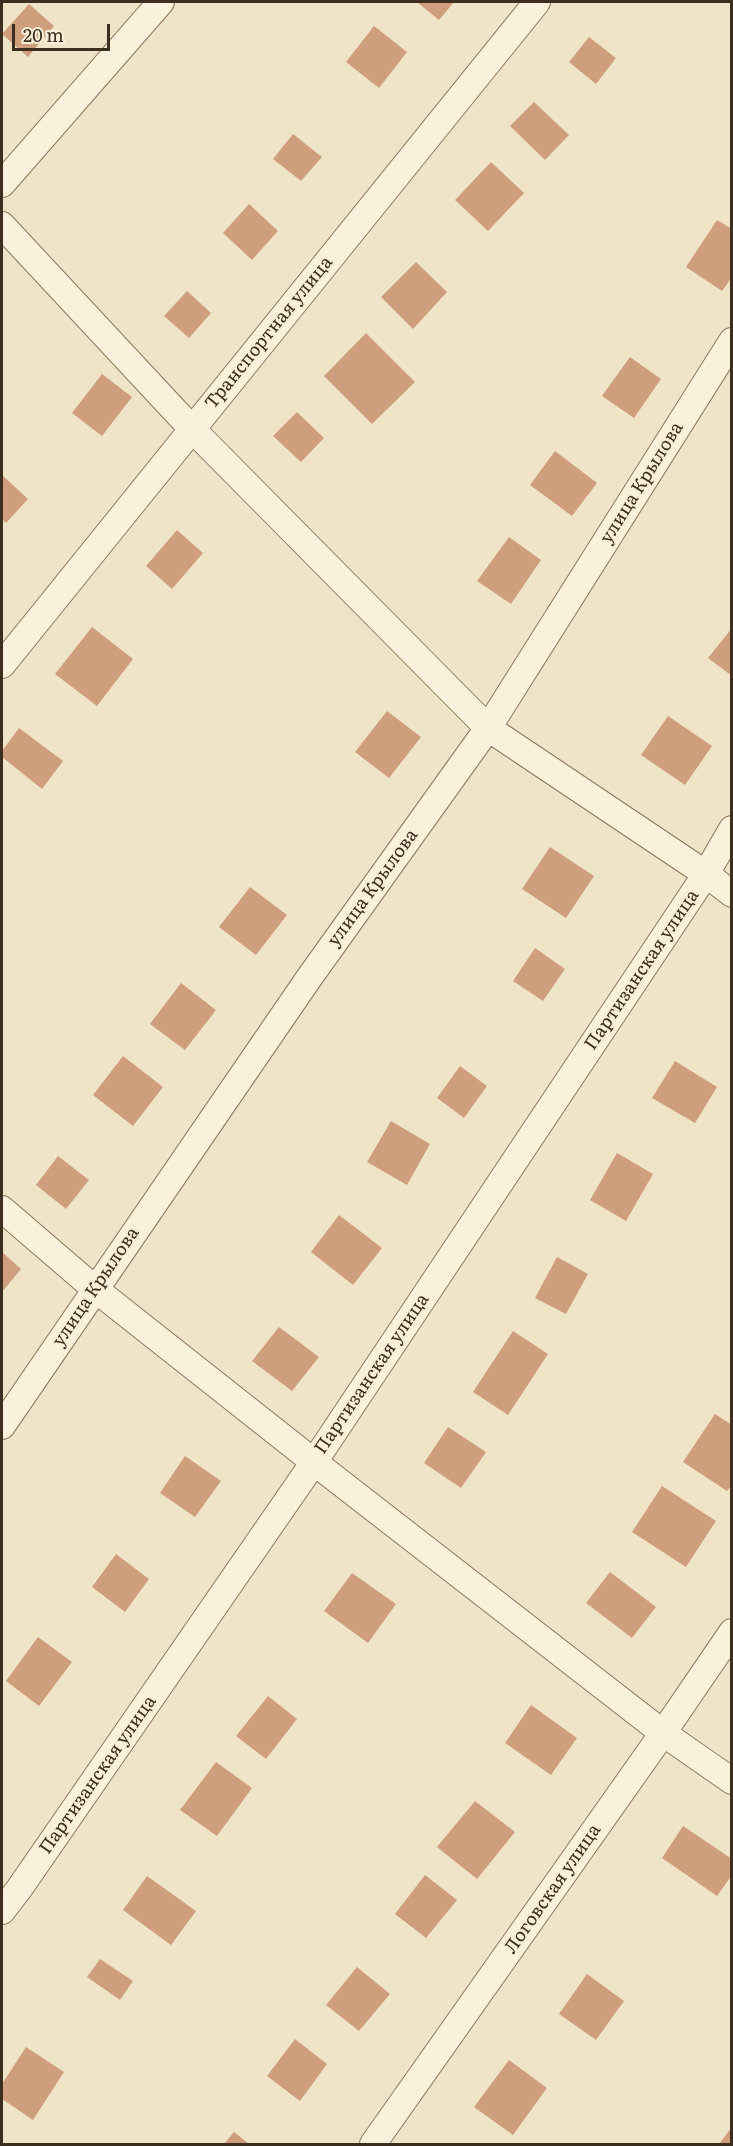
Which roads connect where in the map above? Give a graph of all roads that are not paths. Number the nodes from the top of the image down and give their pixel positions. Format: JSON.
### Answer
{"nodes":[{"id":1,"x":161,"y":2,"type":"edge"},
{"id":2,"x":537,"y":2,"type":"edge"},
{"id":3,"x":2,"y":184,"type":"edge"},
{"id":4,"x":2,"y":225,"type":"edge"},
{"id":5,"x":732,"y":341,"type":"edge"},
{"id":6,"x":192,"y":429,"type":"junction"},
{"id":7,"x":2,"y":665,"type":"edge"},
{"id":8,"x":488,"y":728,"type":"junction"},
{"id":9,"x":732,"y":829,"type":"edge"},
{"id":10,"x":706,"y":874,"type":"junction"},
{"id":11,"x":732,"y":894,"type":"edge"},
{"id":12,"x":2,"y":1209,"type":"edge"},
{"id":13,"x":95,"y":1289,"type":"junction"},
{"id":14,"x":2,"y":1426,"type":"edge"},
{"id":15,"x":314,"y":1462,"type":"junction"},
{"id":16,"x":732,"y":1632,"type":"edge"},
{"id":17,"x":663,"y":1733,"type":"junction"},
{"id":18,"x":732,"y":1781,"type":"edge"},
{"id":19,"x":2,"y":1911,"type":"edge"},
{"id":20,"x":373,"y":2145,"type":"edge"}],
"edges":[{"from":1,"to":3,"type":"street"},
{"from":2,"to":6,"type":"street","name":"Транспортная улица"},
{"from":4,"to":6,"type":"street"},
{"from":5,"to":8,"type":"street","name":"улица Крылова"},
{"from":6,"to":7,"type":"street","name":"Транспортная улица"},
{"from":6,"to":8,"type":"street"},
{"from":8,"to":10,"type":"street"},
{"from":8,"to":13,"type":"street","name":"улица Крылова"},
{"from":9,"to":10,"type":"street","name":"Партизанская улица"},
{"from":10,"to":11,"type":"street"},
{"from":10,"to":15,"type":"street","name":"Партизанская улица"},
{"from":12,"to":13,"type":"street"},
{"from":13,"to":14,"type":"street","name":"улица Крылова"},
{"from":13,"to":15,"type":"street"},
{"from":15,"to":17,"type":"street"},
{"from":15,"to":19,"type":"street","name":"Партизанская улица"},
{"from":16,"to":17,"type":"street","name":"Логовская улица"},
{"from":17,"to":18,"type":"street"},
{"from":17,"to":20,"type":"street","name":"Логовская улица"}]}
